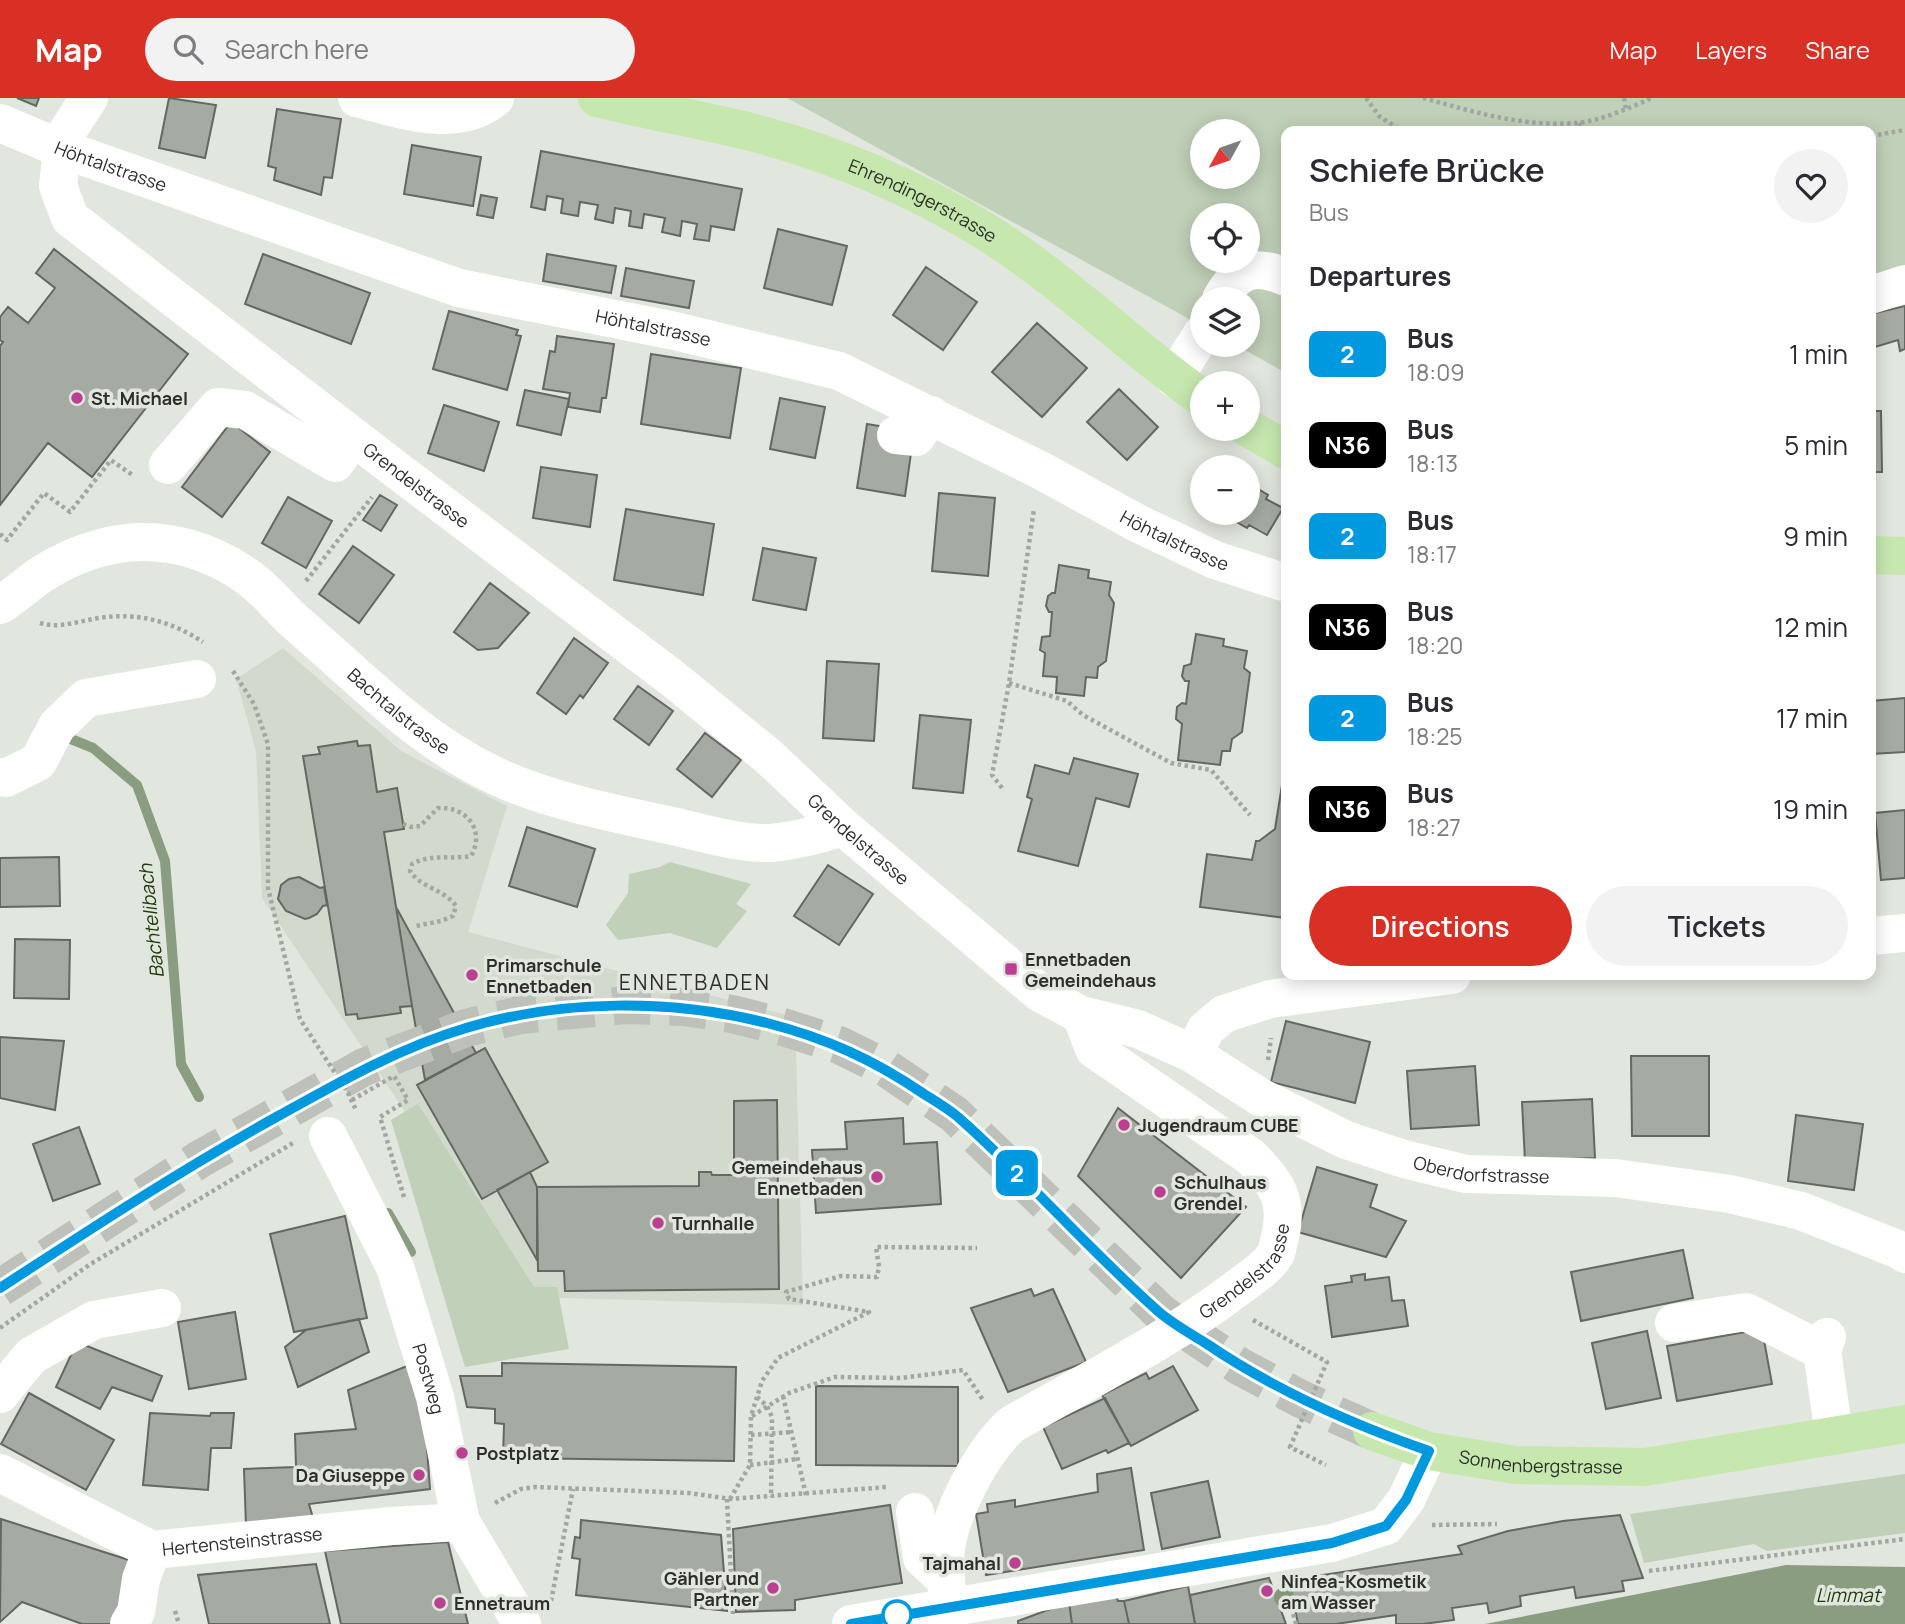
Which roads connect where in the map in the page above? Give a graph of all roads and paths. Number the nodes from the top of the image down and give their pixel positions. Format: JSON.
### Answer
{"nodes":[{"id":1,"x":89,"y":98,"type":"edge"},
{"id":2,"x":357,"y":98,"type":"edge"},
{"id":3,"x":495,"y":98,"type":"edge"},
{"id":4,"x":597,"y":98,"type":"edge"},
{"id":5,"x":1366,"y":98,"type":"edge"},
{"id":6,"x":1423,"y":98,"type":"edge"},
{"id":7,"x":1624,"y":98,"type":"edge"},
{"id":8,"x":1652,"y":98,"type":"edge"},
{"id":9,"x":1626,"y":109,"type":"junction"},
{"id":10,"x":0,"y":123,"type":"edge"},
{"id":11,"x":1578,"y":123,"type":"junction"},
{"id":12,"x":1394,"y":126,"type":"edge"},
{"id":13,"x":1581,"y":126,"type":"edge"},
{"id":14,"x":1905,"y":130,"type":"edge"},
{"id":15,"x":1876,"y":135,"type":"edge"},
{"id":16,"x":62,"y":149,"type":"junction"},
{"id":17,"x":1281,"y":275,"type":"edge"},
{"id":18,"x":1905,"y":284,"type":"edge"},
{"id":19,"x":1230,"y":287,"type":"edge"},
{"id":20,"x":1876,"y":293,"type":"edge"},
{"id":21,"x":1196,"y":357,"type":"edge"},
{"id":22,"x":1188,"y":388,"type":"edge"},
{"id":23,"x":931,"y":415,"type":"junction"},
{"id":24,"x":1260,"y":435,"type":"edge"},
{"id":25,"x":896,"y":436,"type":"dead end"},
{"id":26,"x":354,"y":437,"type":"junction"},
{"id":27,"x":1281,"y":447,"type":"edge"},
{"id":28,"x":394,"y":468,"type":"junction"},
{"id":29,"x":1040,"y":470,"type":"junction"},
{"id":30,"x":154,"y":473,"type":"joint"},
{"id":31,"x":0,"y":534,"type":"edge"},
{"id":32,"x":1876,"y":555,"type":"edge"},
{"id":33,"x":1905,"y":556,"type":"edge"},
{"id":34,"x":1281,"y":581,"type":"edge"},
{"id":35,"x":304,"y":584,"type":"dead end"},
{"id":36,"x":0,"y":606,"type":"edge"},
{"id":37,"x":36,"y":621,"type":"dead end"},
{"id":38,"x":212,"y":663,"type":"junction"},
{"id":39,"x":1009,"y":683,"type":"junction"},
{"id":40,"x":0,"y":777,"type":"edge"},
{"id":41,"x":1002,"y":788,"type":"dead end"},
{"id":42,"x":1250,"y":814,"type":"dead end"},
{"id":43,"x":403,"y":824,"type":"dead end"},
{"id":44,"x":844,"y":827,"type":"junction"},
{"id":45,"x":416,"y":926,"type":"dead end"},
{"id":46,"x":1905,"y":933,"type":"edge"},
{"id":47,"x":1876,"y":936,"type":"edge"},
{"id":48,"x":1414,"y":980,"type":"edge"},
{"id":49,"x":1081,"y":1015,"type":"junction"},
{"id":50,"x":1193,"y":1054,"type":"junction"},
{"id":51,"x":352,"y":1100,"type":"junction"},
{"id":52,"x":325,"y":1130,"type":"junction"},
{"id":53,"x":405,"y":1203,"type":"dead end"},
{"id":54,"x":977,"y":1248,"type":"dead end"},
{"id":55,"x":1905,"y":1254,"type":"edge"},
{"id":56,"x":1230,"y":1294,"type":"junction"},
{"id":57,"x":162,"y":1308,"type":"dead end"},
{"id":58,"x":1674,"y":1324,"type":"dead end"},
{"id":59,"x":0,"y":1328,"type":"edge"},
{"id":60,"x":0,"y":1394,"type":"edge"},
{"id":61,"x":783,"y":1396,"type":"junction"},
{"id":62,"x":757,"y":1397,"type":"junction"},
{"id":63,"x":767,"y":1406,"type":"junction"},
{"id":64,"x":751,"y":1416,"type":"junction"},
{"id":65,"x":1905,"y":1424,"type":"edge"},
{"id":66,"x":1371,"y":1431,"type":"tunnel mouth"},
{"id":67,"x":792,"y":1432,"type":"junction"},
{"id":68,"x":1002,"y":1433,"type":"junction"},
{"id":69,"x":770,"y":1434,"type":"junction"},
{"id":70,"x":751,"y":1435,"type":"junction"},
{"id":71,"x":1834,"y":1435,"type":"junction"},
{"id":72,"x":1429,"y":1451,"type":"junction"},
{"id":73,"x":798,"y":1459,"type":"junction"},
{"id":74,"x":770,"y":1462,"type":"junction"},
{"id":75,"x":750,"y":1465,"type":"junction"},
{"id":76,"x":1326,"y":1465,"type":"dead end"},
{"id":77,"x":0,"y":1473,"type":"edge"},
{"id":78,"x":536,"y":1487,"type":"dead end"},
{"id":79,"x":573,"y":1489,"type":"junction"},
{"id":80,"x":806,"y":1495,"type":"junction"},
{"id":81,"x":771,"y":1497,"type":"junction"},
{"id":82,"x":729,"y":1499,"type":"junction"},
{"id":83,"x":904,"y":1500,"type":"joint"},
{"id":84,"x":461,"y":1522,"type":"junction"},
{"id":85,"x":1497,"y":1524,"type":"dead end"},
{"id":86,"x":1386,"y":1526,"type":"junction"},
{"id":87,"x":1905,"y":1539,"type":"edge"},
{"id":88,"x":152,"y":1550,"type":"junction"},
{"id":89,"x":1649,"y":1571,"type":"dead end"},
{"id":90,"x":1285,"y":1585,"type":"dead end"},
{"id":91,"x":947,"y":1593,"type":"junction"},
{"id":92,"x":733,"y":1614,"type":"dead end"},
{"id":93,"x":536,"y":1617,"type":"edge"},
{"id":94,"x":129,"y":1624,"type":"edge"},
{"id":95,"x":851,"y":1624,"type":"edge"},
{"id":96,"x":1296,"y":1624,"type":"edge"}],
"edges":[{"from":1,"to":16,"type":"street","name":"Grendelstrasse"},
{"from":2,"to":3,"type":"street"},
{"from":4,"to":22,"type":"main road","name":"Ehrendingerstrasse"},
{"from":5,"to":12,"type":"path"},
{"from":6,"to":11,"type":"path"},
{"from":7,"to":9,"type":"path"},
{"from":8,"to":9,"type":"path"},
{"from":9,"to":11,"type":"path"},
{"from":10,"to":16,"type":"street","name":"Höhtalstrasse"},
{"from":11,"to":13,"type":"path"},
{"from":14,"to":15,"type":"path"},
{"from":16,"to":23,"type":"street","name":"Höhtalstrasse"},
{"from":16,"to":26,"type":"street","name":"Grendelstrasse"},
{"from":17,"to":19,"type":"street"},
{"from":18,"to":20,"type":"street"},
{"from":21,"to":22,"type":"street"},
{"from":23,"to":25,"type":"street"},
{"from":23,"to":29,"type":"street","name":"Höhtalstrasse"},
{"from":24,"to":27,"type":"main road"},
{"from":26,"to":28,"type":"street","name":"Grendelstrasse"},
{"from":26,"to":30,"type":"street"},
{"from":28,"to":35,"type":"path"},
{"from":28,"to":44,"type":"street","name":"Grendelstrasse"},
{"from":29,"to":34,"type":"street","name":"Höhtalstrasse"},
{"from":29,"to":39,"type":"path"},
{"from":30,"to":31,"type":"path"},
{"from":32,"to":33,"type":"main road"},
{"from":36,"to":44,"type":"street","name":"Bachtalstrasse"},
{"from":37,"to":38,"type":"path"},
{"from":38,"to":40,"type":"street"},
{"from":38,"to":51,"type":"path"},
{"from":39,"to":41,"type":"path"},
{"from":39,"to":42,"type":"path"},
{"from":43,"to":45,"type":"path"},
{"from":44,"to":49,"type":"street","name":"Grendelstrasse"},
{"from":46,"to":47,"type":"street"},
{"from":48,"to":50,"type":"street"},
{"from":49,"to":50,"type":"street","name":"Oberdorfstrasse"},
{"from":49,"to":56,"type":"street","name":"Grendelstrasse"},
{"from":50,"to":55,"type":"street","name":"Oberdorfstrasse"},
{"from":51,"to":52,"type":"path"},
{"from":51,"to":53,"type":"path"},
{"from":52,"to":59,"type":"path"},
{"from":52,"to":84,"type":"street","name":"Postweg"},
{"from":54,"to":62,"type":"path"},
{"from":56,"to":68,"type":"street","name":"Grendelstrasse"},
{"from":56,"to":76,"type":"path"},
{"from":57,"to":60,"type":"street"},
{"from":58,"to":71,"type":"street"},
{"from":61,"to":63,"type":"path"},
{"from":61,"to":67,"type":"path"},
{"from":61,"to":68,"type":"path"},
{"from":62,"to":63,"type":"path"},
{"from":62,"to":64,"type":"path"},
{"from":63,"to":64,"type":"path"},
{"from":63,"to":69,"type":"path"},
{"from":64,"to":70,"type":"path"},
{"from":65,"to":71,"type":"main road","name":"Sonnenbergstrasse"},
{"from":66,"to":72,"type":"main road","name":"Sonnenbergstrasse"},
{"from":67,"to":69,"type":"path"},
{"from":67,"to":73,"type":"path"},
{"from":68,"to":91,"type":"street","name":"Grendelstrasse"},
{"from":69,"to":70,"type":"path"},
{"from":69,"to":74,"type":"path"},
{"from":70,"to":75,"type":"path"},
{"from":71,"to":72,"type":"main road","name":"Sonnenbergstrasse"},
{"from":72,"to":86,"type":"street"},
{"from":73,"to":74,"type":"path"},
{"from":73,"to":80,"type":"path"},
{"from":74,"to":75,"type":"path"},
{"from":74,"to":81,"type":"path"},
{"from":75,"to":82,"type":"path"},
{"from":77,"to":88,"type":"street","name":"Hertensteinstrasse"},
{"from":78,"to":79,"type":"path"},
{"from":79,"to":82,"type":"path"},
{"from":79,"to":93,"type":"path"},
{"from":80,"to":81,"type":"path"},
{"from":80,"to":83,"type":"path"},
{"from":81,"to":82,"type":"path"},
{"from":82,"to":92,"type":"path"},
{"from":83,"to":91,"type":"street"},
{"from":84,"to":88,"type":"street","name":"Hertensteinstrasse"},
{"from":84,"to":93,"type":"street","name":"Postweg"},
{"from":85,"to":86,"type":"path"},
{"from":86,"to":91,"type":"street"},
{"from":87,"to":89,"type":"path"},
{"from":88,"to":94,"type":"street"},
{"from":90,"to":96,"type":"path"},
{"from":91,"to":95,"type":"street"}]}
